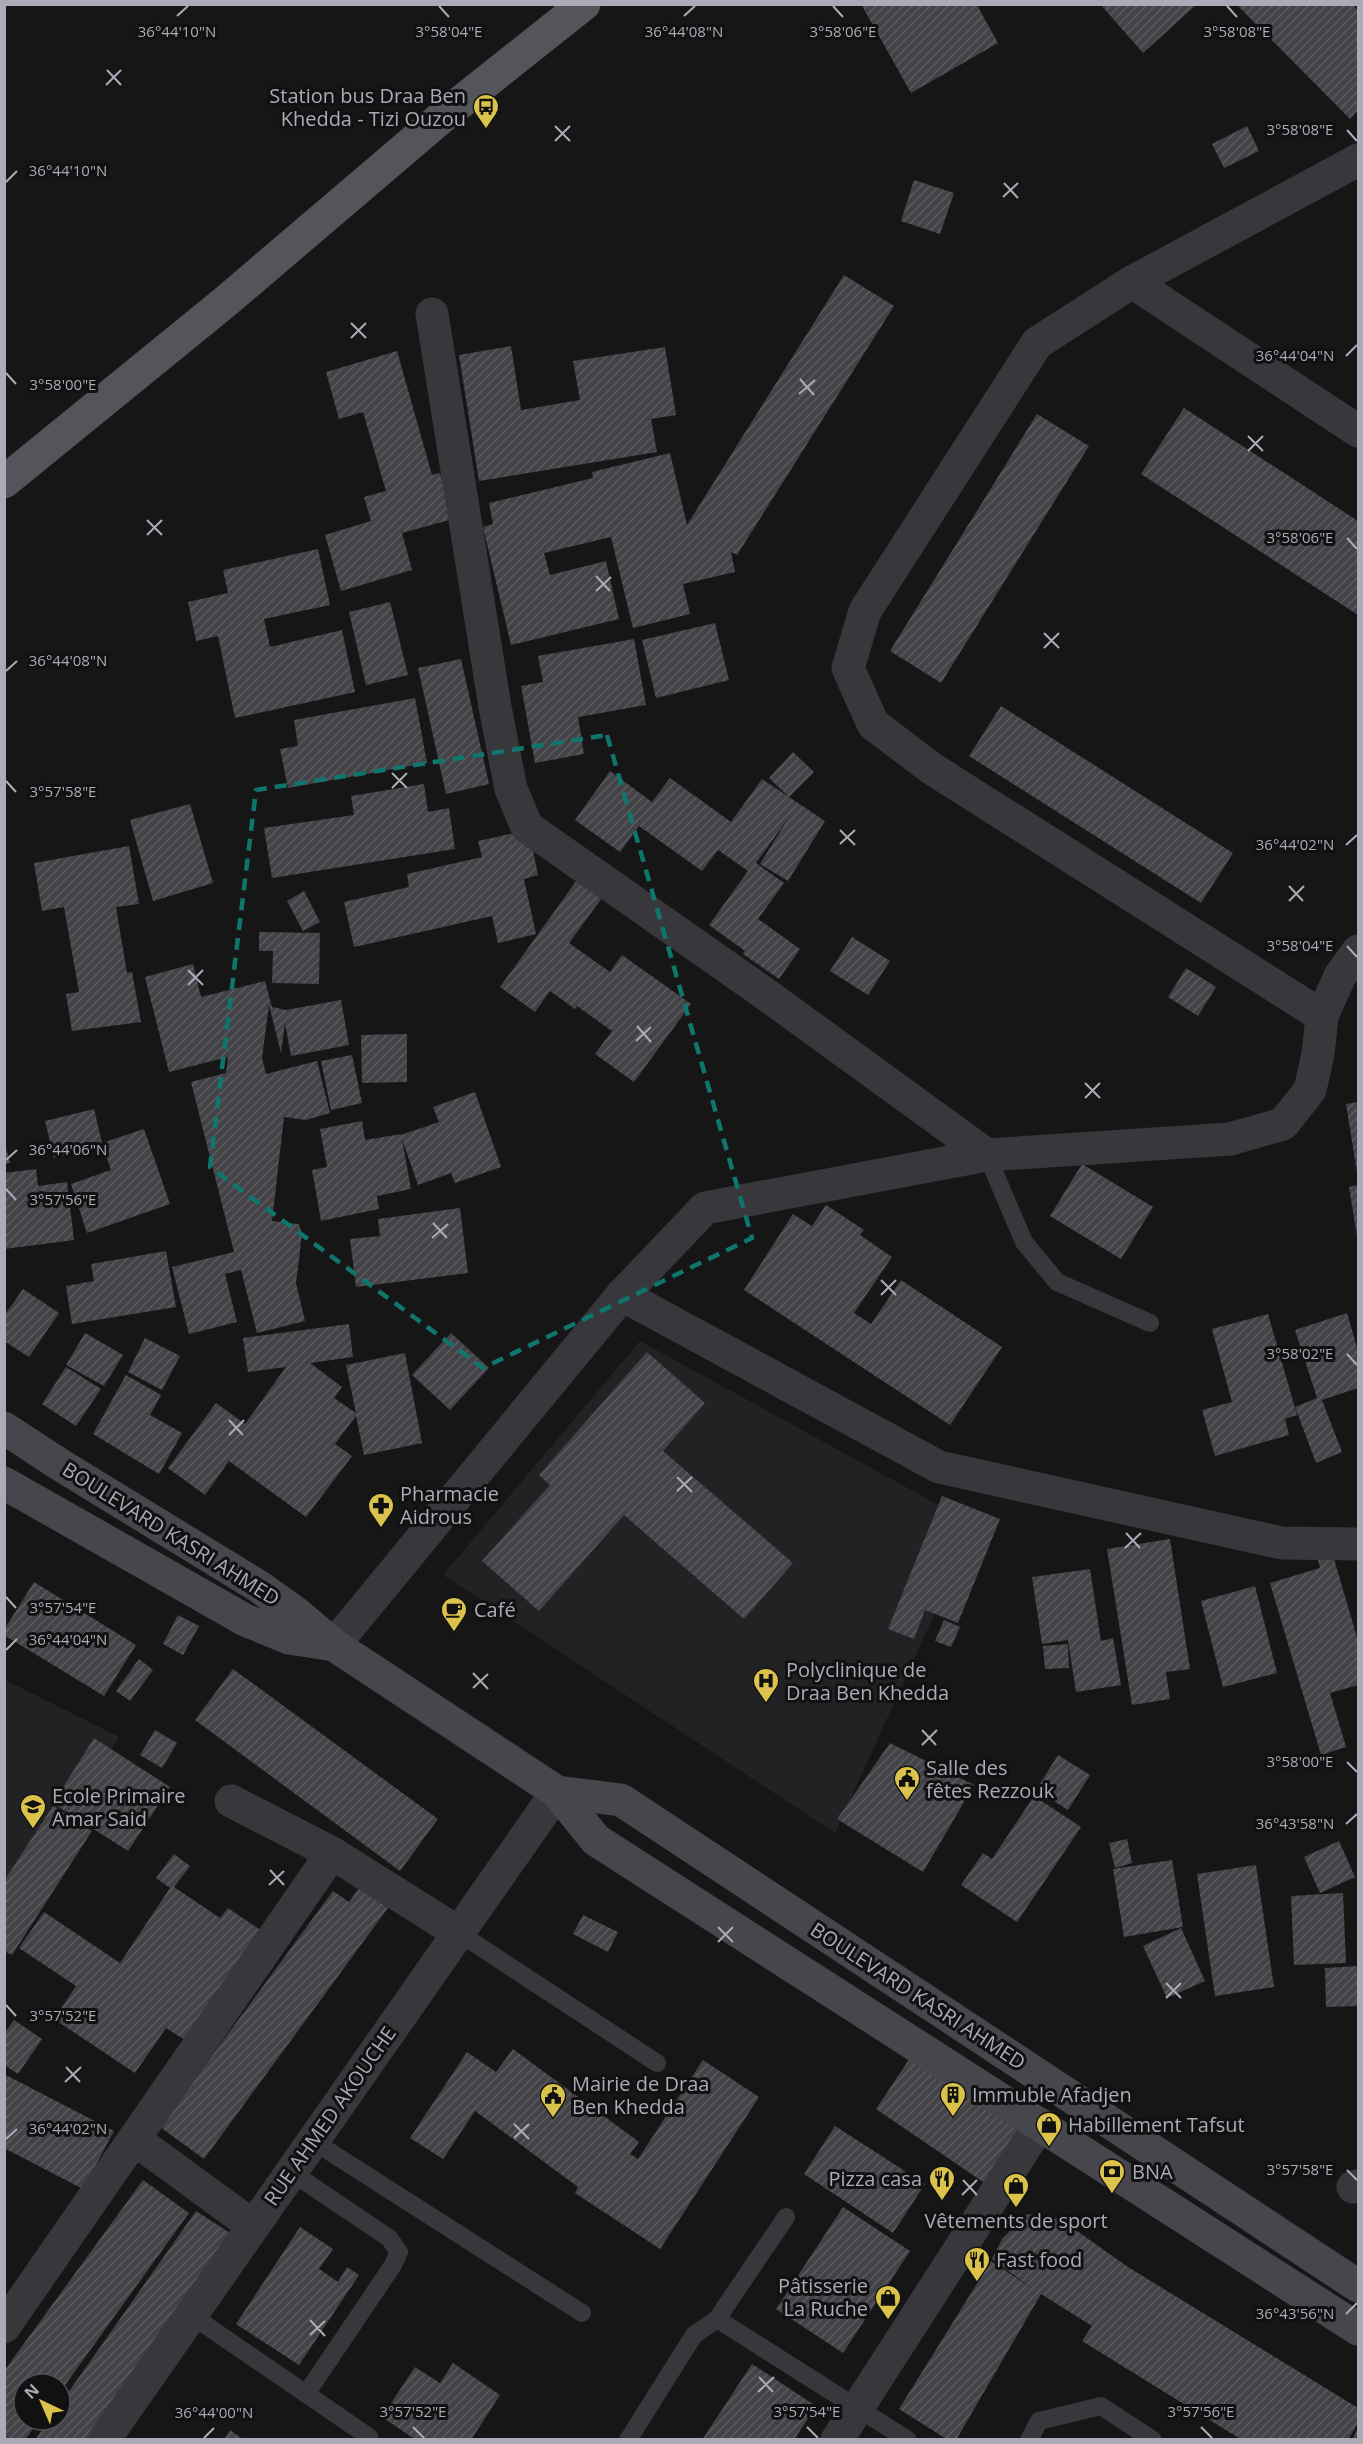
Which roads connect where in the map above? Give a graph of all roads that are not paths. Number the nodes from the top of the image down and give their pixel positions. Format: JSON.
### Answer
{"nodes":[{"id":1,"x":584,"y":4,"type":"edge"},
{"id":2,"x":1359,"y":160,"type":"edge"},
{"id":3,"x":1132,"y":282,"type":"junction"},
{"id":4,"x":432,"y":314,"type":"dead end"},
{"id":5,"x":1359,"y":432,"type":"edge"},
{"id":6,"x":4,"y":482,"type":"edge"},
{"id":7,"x":1359,"y":951,"type":"edge"},
{"id":8,"x":1322,"y":1016,"type":"junction"},
{"id":9,"x":987,"y":1155,"type":"junction"},
{"id":10,"x":622,"y":1295,"type":"junction"},
{"id":11,"x":1150,"y":1323,"type":"dead end"},
{"id":12,"x":4,"y":1428,"type":"edge"},
{"id":13,"x":4,"y":1483,"type":"edge"},
{"id":14,"x":1359,"y":1544,"type":"edge"},
{"id":15,"x":334,"y":1646,"type":"junction"},
{"id":16,"x":557,"y":1792,"type":"junction"},
{"id":17,"x":231,"y":1801,"type":"dead end"},
{"id":18,"x":332,"y":1853,"type":"junction"},
{"id":19,"x":459,"y":1933,"type":"junction"},
{"id":20,"x":657,"y":2063,"type":"dead end"},
{"id":21,"x":1040,"y":2124,"type":"junction"},
{"id":22,"x":134,"y":2139,"type":"junction"},
{"id":23,"x":313,"y":2141,"type":"junction"},
{"id":24,"x":291,"y":2172,"type":"junction"},
{"id":25,"x":786,"y":2217,"type":"dead end"},
{"id":26,"x":253,"y":2226,"type":"junction"},
{"id":27,"x":1359,"y":2286,"type":"edge"},
{"id":28,"x":582,"y":2313,"type":"dead end"},
{"id":29,"x":191,"y":2315,"type":"junction"},
{"id":30,"x":717,"y":2319,"type":"junction"},
{"id":31,"x":4,"y":2327,"type":"edge"},
{"id":32,"x":1359,"y":2329,"type":"edge"},
{"id":33,"x":306,"y":2394,"type":"junction"},
{"id":34,"x":858,"y":2406,"type":"junction"},
{"id":35,"x":369,"y":2437,"type":"dead end"},
{"id":36,"x":104,"y":2439,"type":"edge"},
{"id":37,"x":628,"y":2439,"type":"edge"},
{"id":38,"x":837,"y":2439,"type":"edge"},
{"id":39,"x":908,"y":2439,"type":"edge"},
{"id":40,"x":1029,"y":2439,"type":"edge"},
{"id":41,"x":1153,"y":2439,"type":"edge"}],
"edges":[{"from":1,"to":6,"type":"main road"},
{"from":2,"to":3,"type":"street"},
{"from":3,"to":5,"type":"street"},
{"from":3,"to":8,"type":"street"},
{"from":4,"to":9,"type":"street"},
{"from":7,"to":8,"type":"street"},
{"from":8,"to":9,"type":"street"},
{"from":9,"to":10,"type":"street"},
{"from":9,"to":11,"type":"lane"},
{"from":10,"to":14,"type":"street"},
{"from":10,"to":15,"type":"street"},
{"from":12,"to":15,"type":"main road","name":"BOULEVARD KASRI AHMED"},
{"from":13,"to":15,"type":"main road","name":"BOULEVARD KASRI AHMED"},
{"from":15,"to":16,"type":"main road","name":"BOULEVARD KASRI AHMED"},
{"from":16,"to":19,"type":"street","name":"RUE AHMED AKOUCHE"},
{"from":16,"to":21,"type":"main road","name":"BOULEVARD KASRI AHMED"},
{"from":16,"to":27,"type":"main road","name":"BOULEVARD KASRI AHMED"},
{"from":17,"to":18,"type":"street"},
{"from":18,"to":19,"type":"street"},
{"from":18,"to":22,"type":"street"},
{"from":19,"to":20,"type":"lane"},
{"from":19,"to":23,"type":"street","name":"RUE AHMED AKOUCHE"},
{"from":21,"to":32,"type":"main road","name":"BOULEVARD KASRI AHMED"},
{"from":21,"to":34,"type":"street"},
{"from":22,"to":26,"type":"street"},
{"from":22,"to":31,"type":"street"},
{"from":23,"to":24,"type":"street","name":"RUE AHMED AKOUCHE"},
{"from":23,"to":28,"type":"lane"},
{"from":24,"to":26,"type":"street","name":"RUE AHMED AKOUCHE"},
{"from":24,"to":33,"type":"lane"},
{"from":25,"to":30,"type":"lane"},
{"from":26,"to":29,"type":"street","name":"RUE AHMED AKOUCHE"},
{"from":29,"to":33,"type":"lane"},
{"from":29,"to":36,"type":"street","name":"RUE AHMED AKOUCHE"},
{"from":30,"to":34,"type":"lane"},
{"from":30,"to":37,"type":"lane"},
{"from":33,"to":35,"type":"lane"},
{"from":34,"to":38,"type":"street"},
{"from":34,"to":39,"type":"lane"},
{"from":40,"to":41,"type":"lane"}]}
